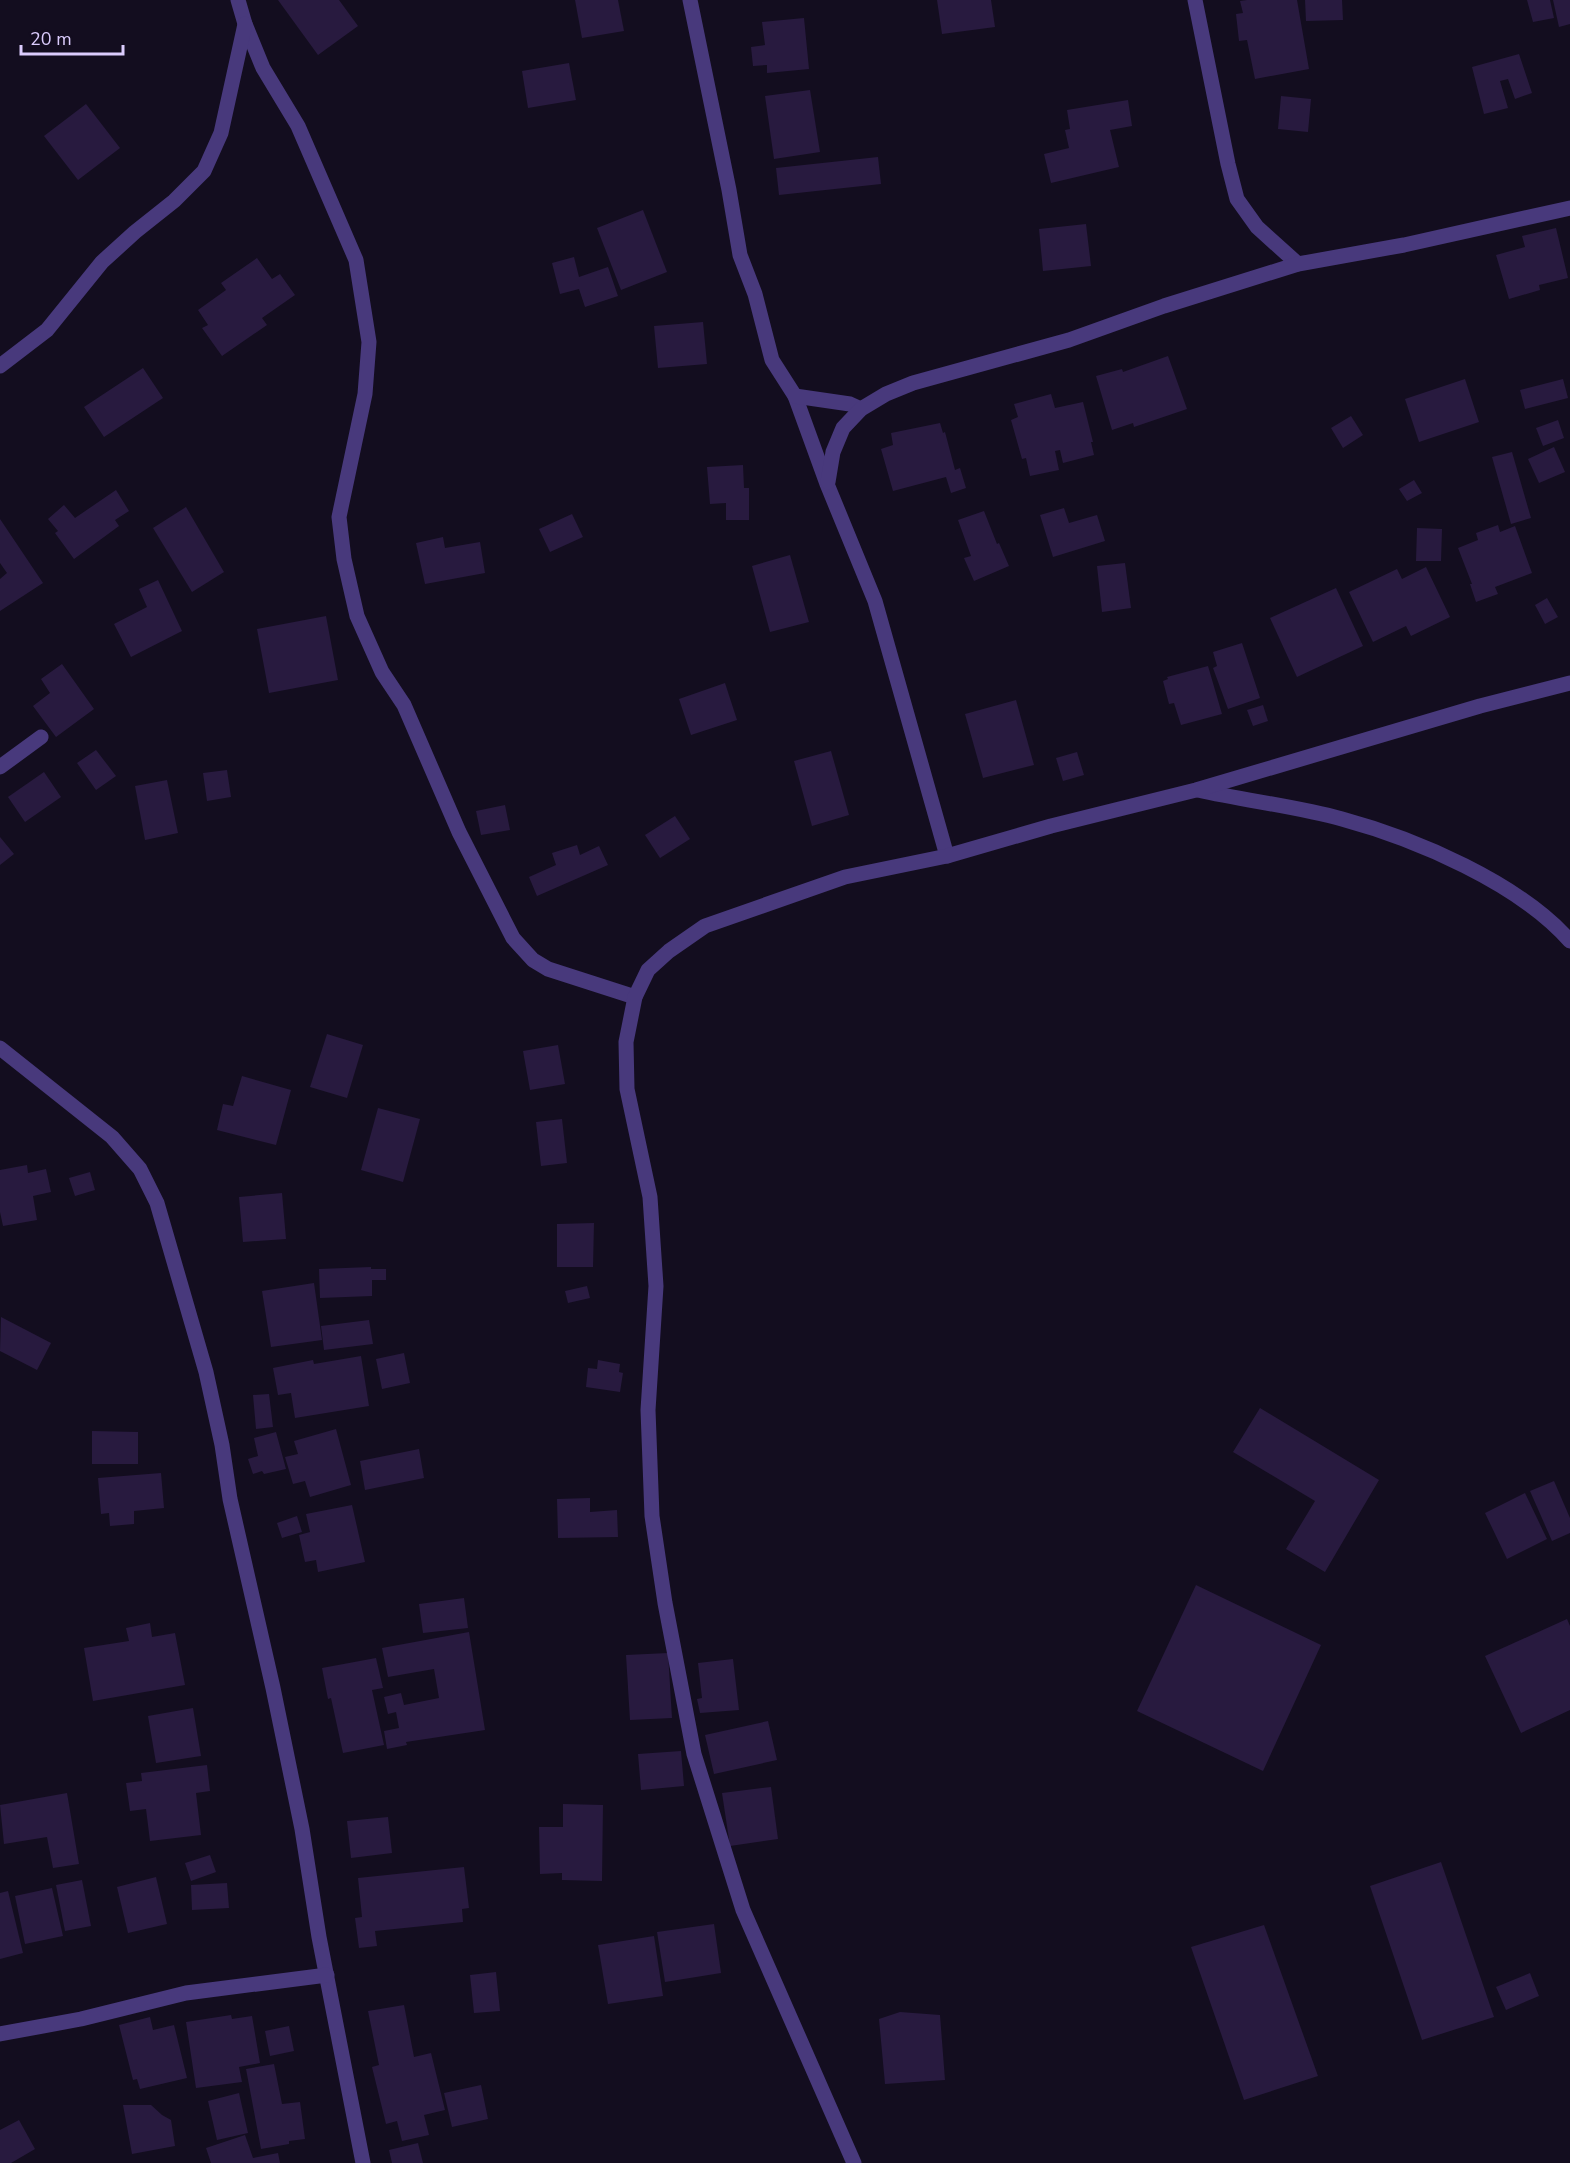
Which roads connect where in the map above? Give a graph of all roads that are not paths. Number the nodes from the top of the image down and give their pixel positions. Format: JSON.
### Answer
{"nodes":[{"id":1,"x":238,"y":0,"type":"edge"},
{"id":2,"x":690,"y":0,"type":"edge"},
{"id":3,"x":1195,"y":0,"type":"edge"},
{"id":4,"x":245,"y":24,"type":"junction"},
{"id":5,"x":1570,"y":208,"type":"edge"},
{"id":6,"x":1298,"y":264,"type":"junction"},
{"id":7,"x":0,"y":366,"type":"edge"},
{"id":8,"x":795,"y":396,"type":"junction"},
{"id":9,"x":861,"y":409,"type":"junction"},
{"id":10,"x":827,"y":484,"type":"junction"},
{"id":11,"x":1570,"y":683,"type":"edge"},
{"id":12,"x":41,"y":737,"type":"dead end"},
{"id":13,"x":0,"y":767,"type":"edge"},
{"id":14,"x":1196,"y":790,"type":"junction"},
{"id":15,"x":947,"y":856,"type":"junction"},
{"id":16,"x":1570,"y":940,"type":"edge"},
{"id":17,"x":635,"y":997,"type":"junction"},
{"id":18,"x":0,"y":1048,"type":"edge"},
{"id":19,"x":327,"y":1975,"type":"junction"},
{"id":20,"x":0,"y":2034,"type":"edge"},
{"id":21,"x":363,"y":2163,"type":"edge"},
{"id":22,"x":854,"y":2163,"type":"edge"}],
"edges":[{"from":1,"to":4,"type":"street"},
{"from":2,"to":8,"type":"street"},
{"from":3,"to":6,"type":"street"},
{"from":4,"to":7,"type":"street"},
{"from":4,"to":17,"type":"street"},
{"from":5,"to":6,"type":"street"},
{"from":6,"to":9,"type":"street"},
{"from":8,"to":9,"type":"street"},
{"from":8,"to":10,"type":"street"},
{"from":9,"to":10,"type":"street"},
{"from":10,"to":15,"type":"street"},
{"from":11,"to":14,"type":"street"},
{"from":12,"to":13,"type":"street"},
{"from":14,"to":15,"type":"street"},
{"from":14,"to":16,"type":"street"},
{"from":15,"to":17,"type":"street"},
{"from":17,"to":22,"type":"street"},
{"from":18,"to":19,"type":"street"},
{"from":19,"to":20,"type":"street"},
{"from":19,"to":21,"type":"street"}]}
